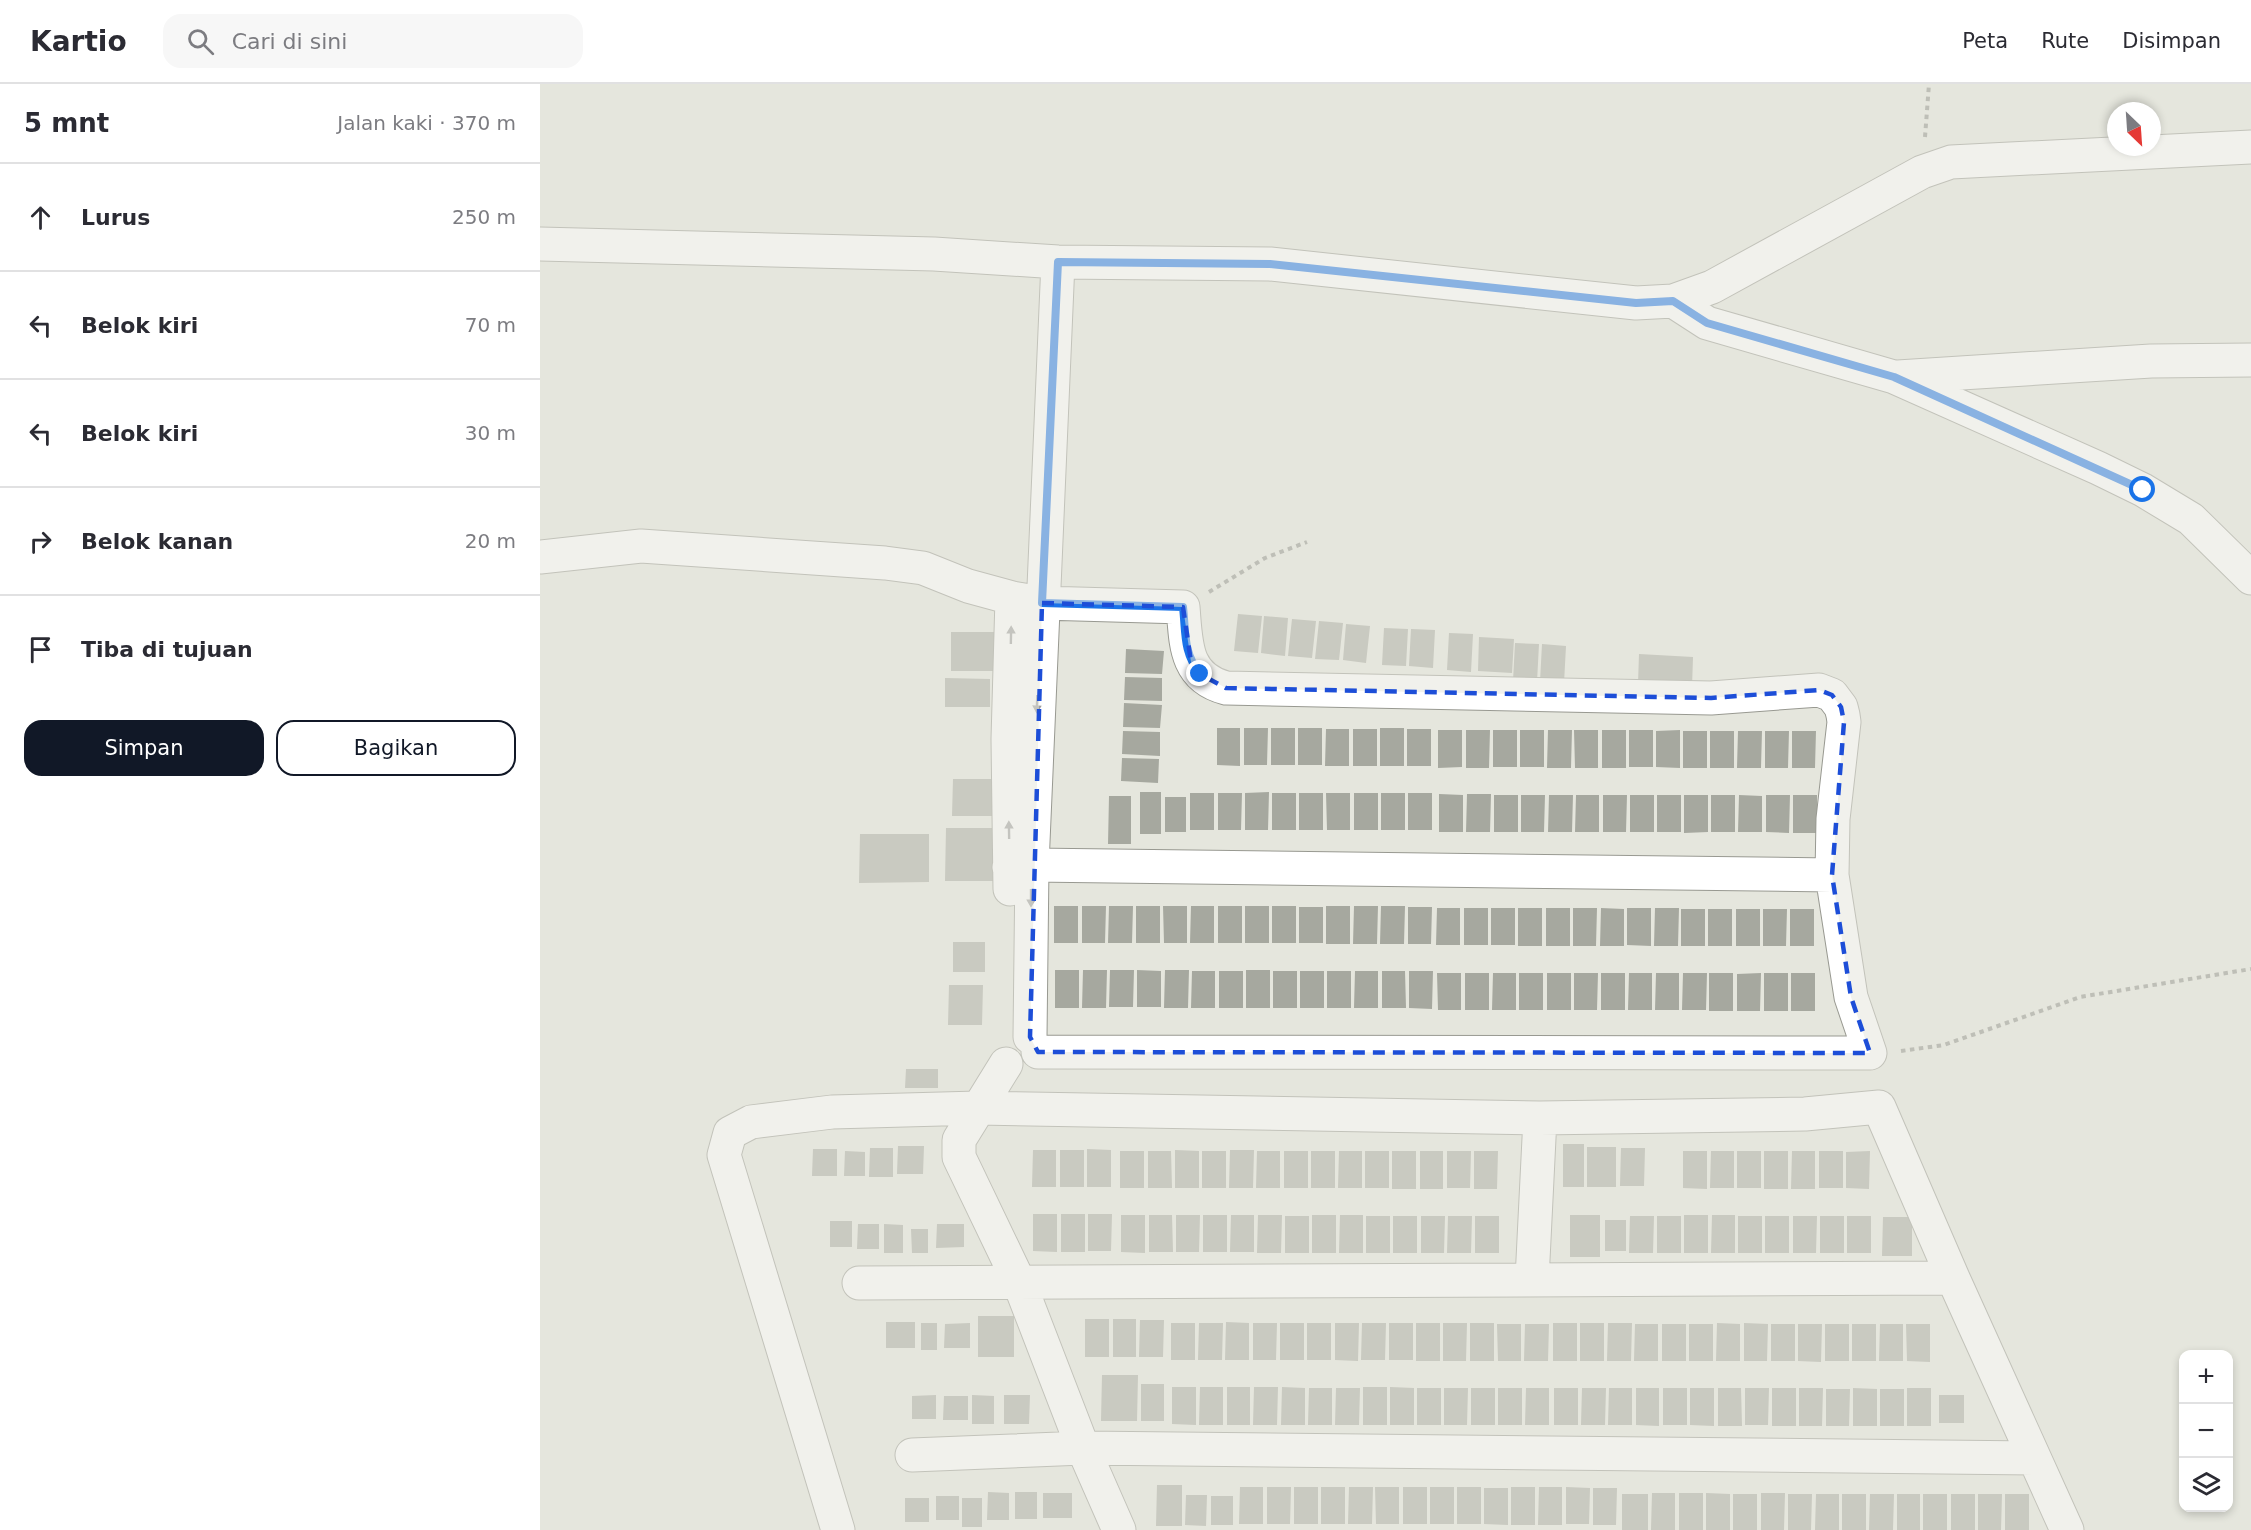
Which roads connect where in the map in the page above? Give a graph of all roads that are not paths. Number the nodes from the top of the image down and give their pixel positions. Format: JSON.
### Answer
{"nodes":[{"id":1,"x":2251,"y":147,"type":"edge"},
{"id":2,"x":540,"y":244,"type":"edge"},
{"id":3,"x":1058,"y":262,"type":"junction"},
{"id":4,"x":1673,"y":301,"type":"junction"},
{"id":5,"x":2251,"y":360,"type":"edge"},
{"id":6,"x":1894,"y":377,"type":"junction"},
{"id":7,"x":540,"y":557,"type":"edge"},
{"id":8,"x":2251,"y":578,"type":"edge"},
{"id":9,"x":1027,"y":601,"type":"junction"},
{"id":10,"x":1020,"y":866,"type":"junction"},
{"id":11,"x":1832,"y":874,"type":"junction"},
{"id":12,"x":1022,"y":1047,"type":"junction"},
{"id":13,"x":978,"y":1108,"type":"junction"},
{"id":14,"x":1540,"y":1118,"type":"junction"},
{"id":15,"x":1953,"y":1278,"type":"junction"},
{"id":16,"x":1532,"y":1280,"type":"junction"},
{"id":17,"x":859,"y":1282,"type":"dead end"},
{"id":18,"x":1019,"y":1282,"type":"junction"},
{"id":19,"x":1083,"y":1448,"type":"junction"},
{"id":20,"x":912,"y":1455,"type":"dead end"},
{"id":21,"x":2034,"y":1458,"type":"junction"},
{"id":22,"x":838,"y":1530,"type":"edge"},
{"id":23,"x":1119,"y":1530,"type":"edge"},
{"id":24,"x":2067,"y":1530,"type":"edge"}],
"edges":[{"from":1,"to":4,"type":"street"},
{"from":2,"to":3,"type":"street"},
{"from":3,"to":4,"type":"street"},
{"from":3,"to":9,"type":"street"},
{"from":4,"to":6,"type":"street"},
{"from":5,"to":6,"type":"street"},
{"from":6,"to":8,"type":"street"},
{"from":7,"to":9,"type":"street"},
{"from":9,"to":10,"type":"street"},
{"from":9,"to":11,"type":"street"},
{"from":10,"to":11,"type":"street"},
{"from":10,"to":12,"type":"street"},
{"from":11,"to":12,"type":"street"},
{"from":12,"to":13,"type":"street"},
{"from":13,"to":14,"type":"street"},
{"from":13,"to":18,"type":"street"},
{"from":13,"to":22,"type":"street"},
{"from":14,"to":15,"type":"street"},
{"from":14,"to":16,"type":"street"},
{"from":15,"to":16,"type":"street"},
{"from":15,"to":21,"type":"street"},
{"from":16,"to":18,"type":"street"},
{"from":17,"to":18,"type":"street"},
{"from":18,"to":19,"type":"street"},
{"from":19,"to":20,"type":"street"},
{"from":19,"to":21,"type":"street"},
{"from":19,"to":23,"type":"street"},
{"from":21,"to":24,"type":"street"}]}
